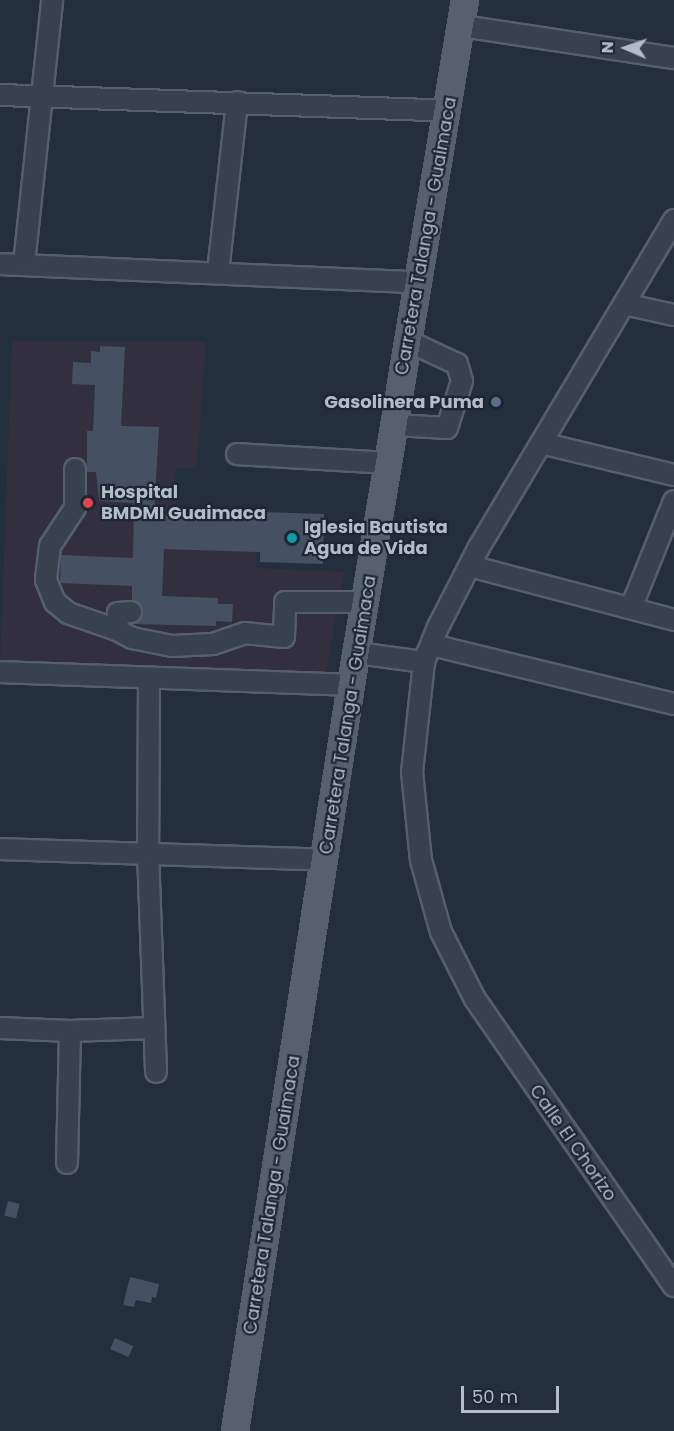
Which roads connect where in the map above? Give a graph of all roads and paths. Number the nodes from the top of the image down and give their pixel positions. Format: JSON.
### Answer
{"nodes":[{"id":1,"x":52,"y":0,"type":"edge"},
{"id":2,"x":465,"y":0,"type":"edge"},
{"id":3,"x":462,"y":26,"type":"junction"},
{"id":4,"x":674,"y":58,"type":"edge"},
{"id":5,"x":0,"y":95,"type":"edge"},
{"id":6,"x":41,"y":96,"type":"junction"},
{"id":7,"x":237,"y":102,"type":"junction"},
{"id":8,"x":447,"y":111,"type":"junction"},
{"id":9,"x":674,"y":220,"type":"edge"},
{"id":10,"x":0,"y":264,"type":"edge"},
{"id":11,"x":24,"y":264,"type":"junction"},
{"id":12,"x":218,"y":272,"type":"junction"},
{"id":13,"x":418,"y":282,"type":"junction"},
{"id":14,"x":624,"y":304,"type":"junction"},
{"id":15,"x":674,"y":315,"type":"edge"},
{"id":16,"x":408,"y":340,"type":"junction"},
{"id":17,"x":394,"y":424,"type":"junction"},
{"id":18,"x":541,"y":443,"type":"junction"},
{"id":19,"x":237,"y":454,"type":"dead end"},
{"id":20,"x":388,"y":463,"type":"junction"},
{"id":21,"x":75,"y":469,"type":"dead end"},
{"id":22,"x":674,"y":475,"type":"edge"},
{"id":23,"x":674,"y":501,"type":"edge"},
{"id":24,"x":470,"y":566,"type":"junction"},
{"id":25,"x":365,"y":602,"type":"junction"},
{"id":26,"x":631,"y":608,"type":"junction"},
{"id":27,"x":131,"y":612,"type":"dead end"},
{"id":28,"x":674,"y":620,"type":"edge"},
{"id":29,"x":117,"y":630,"type":"junction"},
{"id":30,"x":357,"y":653,"type":"junction"},
{"id":31,"x":428,"y":653,"type":"junction"},
{"id":32,"x":0,"y":672,"type":"edge"},
{"id":33,"x":149,"y":678,"type":"junction"},
{"id":34,"x":351,"y":686,"type":"junction"},
{"id":35,"x":674,"y":704,"type":"edge"},
{"id":36,"x":0,"y":849,"type":"edge"},
{"id":37,"x":148,"y":852,"type":"junction"},
{"id":38,"x":325,"y":860,"type":"junction"},
{"id":39,"x":0,"y":1028,"type":"edge"},
{"id":40,"x":154,"y":1028,"type":"junction"},
{"id":41,"x":70,"y":1031,"type":"junction"},
{"id":42,"x":156,"y":1072,"type":"dead end"},
{"id":43,"x":67,"y":1162,"type":"dead end"},
{"id":44,"x":674,"y":1286,"type":"edge"},
{"id":45,"x":235,"y":1431,"type":"edge"}],
"edges":[{"from":1,"to":6,"type":"street"},
{"from":2,"to":3,"type":"main road","name":"Carretera Talanga - Guaimaca"},
{"from":3,"to":4,"type":"street"},
{"from":3,"to":8,"type":"main road","name":"Carretera Talanga - Guaimaca"},
{"from":5,"to":6,"type":"street"},
{"from":6,"to":7,"type":"street"},
{"from":6,"to":11,"type":"street"},
{"from":7,"to":8,"type":"street"},
{"from":7,"to":12,"type":"street"},
{"from":8,"to":13,"type":"main road","name":"Carretera Talanga - Guaimaca"},
{"from":9,"to":14,"type":"street","name":"Calle El Chorizo"},
{"from":10,"to":11,"type":"street"},
{"from":11,"to":12,"type":"street"},
{"from":12,"to":13,"type":"street"},
{"from":13,"to":16,"type":"main road","name":"Carretera Talanga - Guaimaca"},
{"from":14,"to":15,"type":"street"},
{"from":14,"to":18,"type":"street","name":"Calle El Chorizo"},
{"from":16,"to":17,"type":"main road","name":"Carretera Talanga - Guaimaca"},
{"from":16,"to":17,"type":"street"},
{"from":17,"to":20,"type":"main road","name":"Carretera Talanga - Guaimaca"},
{"from":18,"to":22,"type":"street"},
{"from":18,"to":24,"type":"street","name":"Calle El Chorizo"},
{"from":19,"to":20,"type":"street"},
{"from":20,"to":25,"type":"main road","name":"Carretera Talanga - Guaimaca"},
{"from":21,"to":29,"type":"street"},
{"from":23,"to":26,"type":"street"},
{"from":24,"to":26,"type":"street"},
{"from":24,"to":31,"type":"street","name":"Calle El Chorizo"},
{"from":25,"to":29,"type":"street"},
{"from":25,"to":30,"type":"main road","name":"Carretera Talanga - Guaimaca"},
{"from":26,"to":28,"type":"street"},
{"from":27,"to":29,"type":"street"},
{"from":30,"to":31,"type":"street"},
{"from":30,"to":34,"type":"main road","name":"Carretera Talanga - Guaimaca"},
{"from":31,"to":35,"type":"street"},
{"from":31,"to":44,"type":"street","name":"Calle El Chorizo"},
{"from":32,"to":33,"type":"street"},
{"from":33,"to":34,"type":"street"},
{"from":33,"to":37,"type":"street"},
{"from":34,"to":38,"type":"main road","name":"Carretera Talanga - Guaimaca"},
{"from":36,"to":37,"type":"street"},
{"from":37,"to":38,"type":"street"},
{"from":37,"to":40,"type":"street"},
{"from":38,"to":45,"type":"main road","name":"Carretera Talanga - Guaimaca"},
{"from":39,"to":41,"type":"street"},
{"from":40,"to":41,"type":"street"},
{"from":40,"to":42,"type":"street"},
{"from":41,"to":43,"type":"street"}]}
